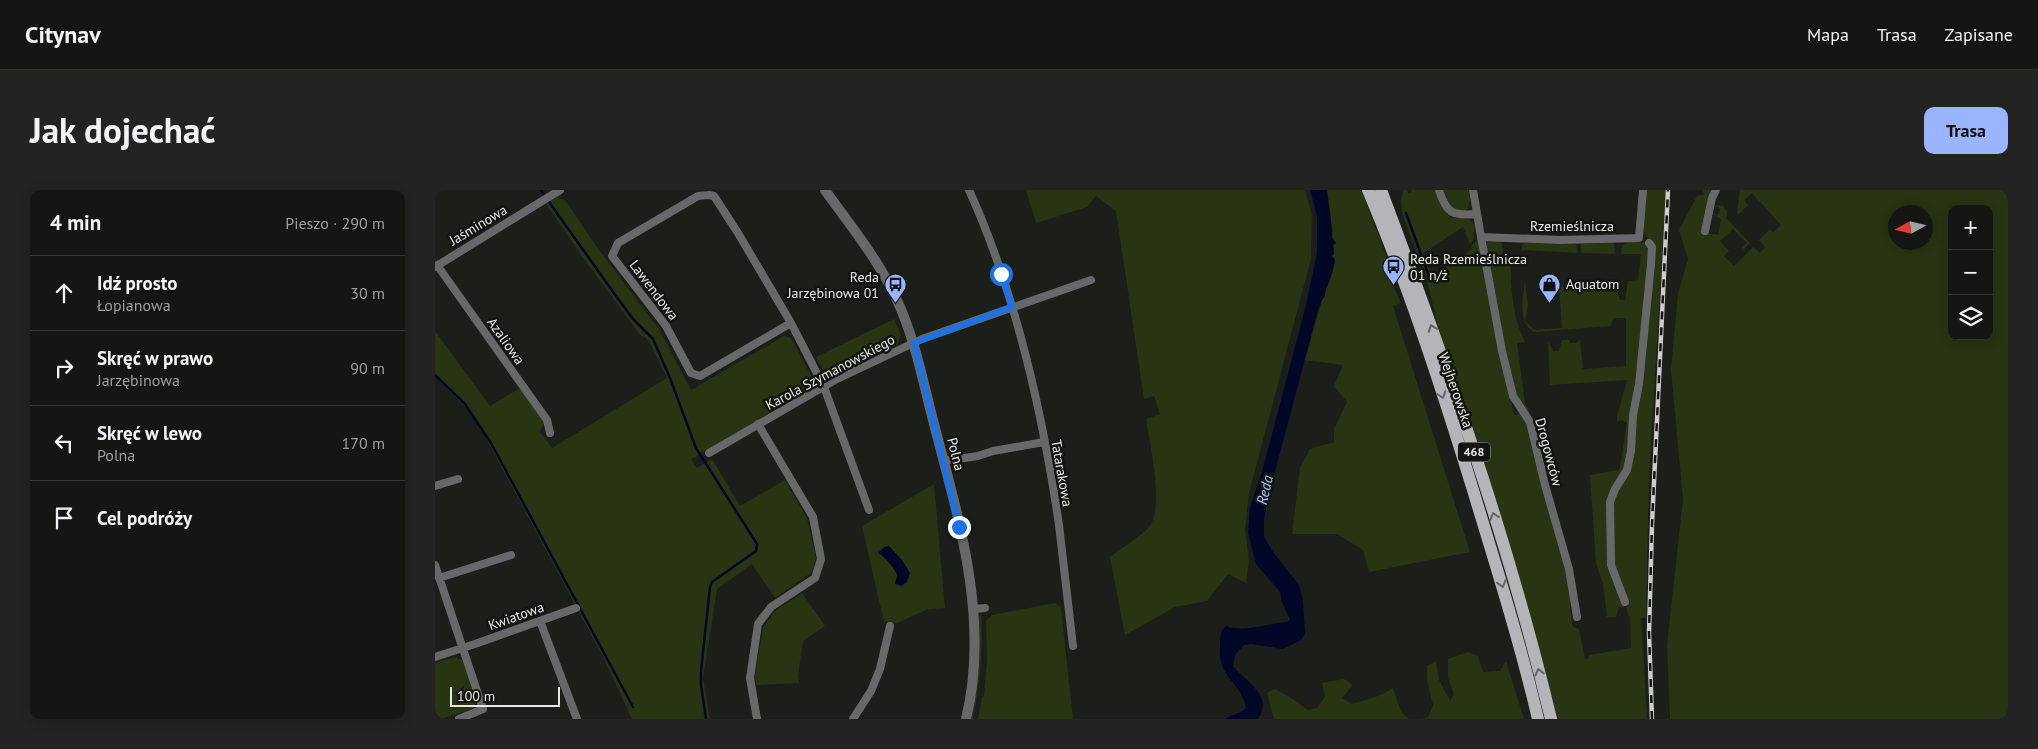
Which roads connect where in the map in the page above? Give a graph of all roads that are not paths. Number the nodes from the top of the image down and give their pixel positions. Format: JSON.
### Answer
{"nodes":[{"id":1,"x":560,"y":190,"type":"edge"},
{"id":2,"x":825,"y":190,"type":"edge"},
{"id":3,"x":969,"y":190,"type":"edge"},
{"id":4,"x":1368,"y":190,"type":"edge"},
{"id":5,"x":1381,"y":190,"type":"edge"},
{"id":6,"x":1439,"y":190,"type":"edge"},
{"id":7,"x":1473,"y":190,"type":"edge"},
{"id":8,"x":1643,"y":190,"type":"edge"},
{"id":9,"x":1716,"y":190,"type":"edge"},
{"id":10,"x":1477,"y":214,"type":"junction"},
{"id":11,"x":1705,"y":231,"type":"dead end"},
{"id":12,"x":1481,"y":237,"type":"junction"},
{"id":13,"x":1649,"y":242,"type":"dead end"},
{"id":14,"x":436,"y":266,"type":"edge"},
{"id":15,"x":1091,"y":280,"type":"dead end"},
{"id":16,"x":1012,"y":307,"type":"junction"},
{"id":17,"x":791,"y":323,"type":"junction"},
{"id":18,"x":914,"y":343,"type":"junction"},
{"id":19,"x":824,"y":387,"type":"junction"},
{"id":20,"x":758,"y":424,"type":"junction"},
{"id":21,"x":550,"y":433,"type":"dead end"},
{"id":22,"x":1044,"y":442,"type":"junction"},
{"id":23,"x":709,"y":453,"type":"dead end"},
{"id":24,"x":943,"y":461,"type":"junction"},
{"id":25,"x":458,"y":479,"type":"dead end"},
{"id":26,"x":435,"y":486,"type":"edge"},
{"id":27,"x":869,"y":510,"type":"dead end"},
{"id":28,"x":511,"y":555,"type":"dead end"},
{"id":29,"x":435,"y":565,"type":"edge"},
{"id":30,"x":439,"y":578,"type":"junction"},
{"id":31,"x":1625,"y":602,"type":"dead end"},
{"id":32,"x":576,"y":608,"type":"dead end"},
{"id":33,"x":985,"y":608,"type":"dead end"},
{"id":34,"x":974,"y":609,"type":"junction"},
{"id":35,"x":1577,"y":618,"type":"dead end"},
{"id":36,"x":540,"y":621,"type":"junction"},
{"id":37,"x":891,"y":626,"type":"dead end"},
{"id":38,"x":1073,"y":646,"type":"dead end"},
{"id":39,"x":463,"y":648,"type":"junction"},
{"id":40,"x":435,"y":657,"type":"edge"},
{"id":41,"x":459,"y":719,"type":"edge"},
{"id":42,"x":577,"y":719,"type":"edge"},
{"id":43,"x":757,"y":719,"type":"edge"},
{"id":44,"x":853,"y":719,"type":"edge"},
{"id":45,"x":966,"y":719,"type":"edge"},
{"id":46,"x":1538,"y":719,"type":"edge"},
{"id":47,"x":1551,"y":719,"type":"edge"}],
"edges":[{"from":1,"to":14,"type":"street","name":"Jaśminowa"},
{"from":2,"to":18,"type":"street","name":"Polna"},
{"from":3,"to":16,"type":"street","name":"Tatarakowa"},
{"from":4,"to":46,"type":"main road","name":"Wejherowska","number":"468","one_way":true},
{"from":47,"to":5,"type":"main road","name":"Wejherowska","number":"468","one_way":true},
{"from":6,"to":10,"type":"street"},
{"from":7,"to":10,"type":"street"},
{"from":8,"to":12,"type":"street","name":"Rzemieślnicza"},
{"from":9,"to":11,"type":"street"},
{"from":10,"to":12,"type":"street"},
{"from":12,"to":35,"type":"street","name":"Drogowców"},
{"from":13,"to":31,"type":"street"},
{"from":14,"to":21,"type":"street","name":"Azaliowa"},
{"from":15,"to":16,"type":"street","name":"Karola Szymanowskiego"},
{"from":16,"to":18,"type":"street","name":"Karola Szymanowskiego"},
{"from":16,"to":22,"type":"street","name":"Tatarakowa"},
{"from":17,"to":17,"type":"street","name":"Lawendowa"},
{"from":17,"to":19,"type":"street","name":"Lawendowa"},
{"from":18,"to":19,"type":"street","name":"Karola Szymanowskiego"},
{"from":18,"to":24,"type":"street","name":"Polna"},
{"from":19,"to":20,"type":"street","name":"Karola Szymanowskiego"},
{"from":19,"to":27,"type":"street","name":"Lawendowa"},
{"from":20,"to":23,"type":"street","name":"Karola Szymanowskiego"},
{"from":20,"to":43,"type":"street","name":"Karola Szymanowskiego"},
{"from":22,"to":24,"type":"street"},
{"from":22,"to":38,"type":"street","name":"Tatarakowa"},
{"from":24,"to":34,"type":"street","name":"Polna"},
{"from":25,"to":26,"type":"street"},
{"from":28,"to":30,"type":"street"},
{"from":29,"to":30,"type":"street"},
{"from":30,"to":39,"type":"street"},
{"from":32,"to":36,"type":"street","name":"Kwiatowa"},
{"from":33,"to":34,"type":"street"},
{"from":34,"to":45,"type":"street","name":"Polna"},
{"from":36,"to":39,"type":"street","name":"Kwiatowa"},
{"from":36,"to":42,"type":"street"},
{"from":37,"to":44,"type":"street"},
{"from":39,"to":40,"type":"street","name":"Kwiatowa"},
{"from":39,"to":41,"type":"street"}]}
